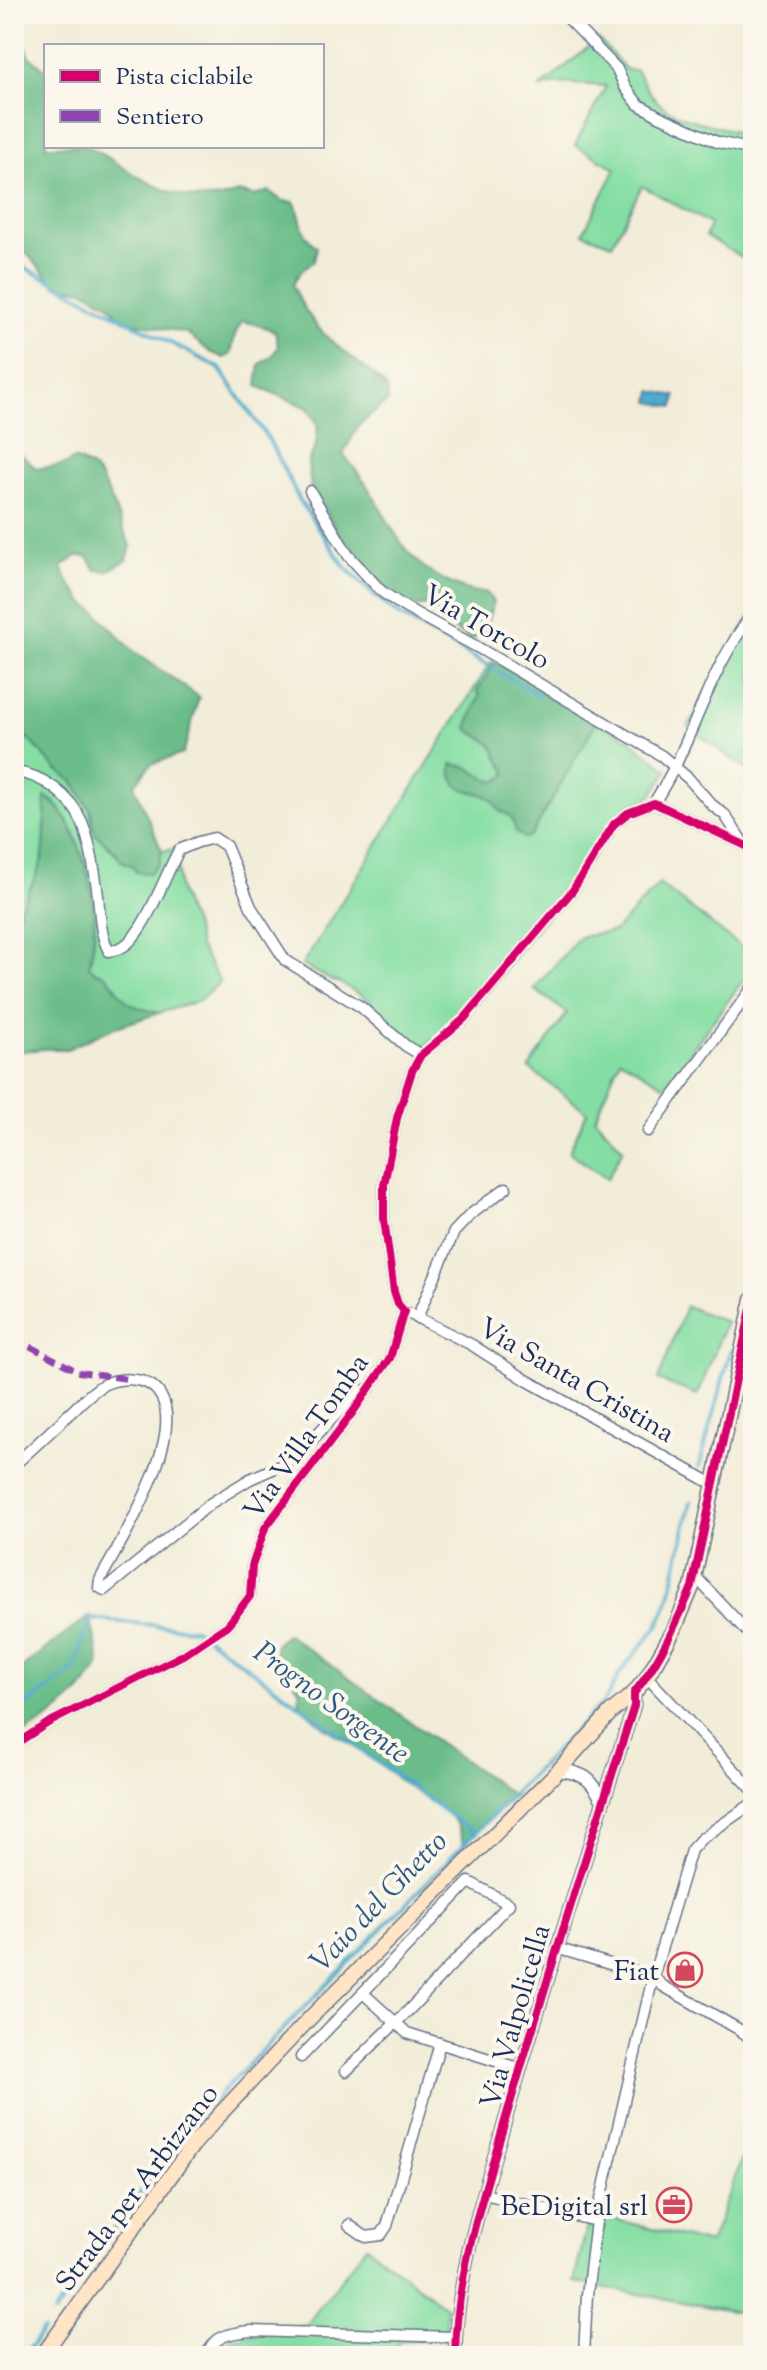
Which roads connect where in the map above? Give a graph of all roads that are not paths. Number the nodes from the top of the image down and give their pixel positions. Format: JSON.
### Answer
{"nodes":[{"id":1,"x":564,"y":14,"type":"edge"},
{"id":2,"x":753,"y":150,"type":"edge"},
{"id":3,"x":310,"y":491,"type":"dead end"},
{"id":4,"x":753,"y":614,"type":"edge"},
{"id":5,"x":675,"y":766,"type":"junction"},
{"id":6,"x":14,"y":772,"type":"edge"},
{"id":7,"x":654,"y":803,"type":"junction"},
{"id":8,"x":749,"y":847,"type":"edge"},
{"id":9,"x":753,"y":987,"type":"edge"},
{"id":10,"x":421,"y":1055,"type":"junction"},
{"id":11,"x":648,"y":1131,"type":"dead end"},
{"id":12,"x":506,"y":1188,"type":"dead end"},
{"id":13,"x":753,"y":1299,"type":"edge"},
{"id":14,"x":401,"y":1308,"type":"junction"},
{"id":15,"x":417,"y":1318,"type":"junction"},
{"id":16,"x":370,"y":1388,"type":"junction"},
{"id":17,"x":14,"y":1465,"type":"edge"},
{"id":18,"x":713,"y":1484,"type":"junction"},
{"id":19,"x":694,"y":1575,"type":"junction"},
{"id":20,"x":753,"y":1638,"type":"edge"},
{"id":21,"x":647,"y":1677,"type":"junction"},
{"id":22,"x":634,"y":1693,"type":"junction"},
{"id":23,"x":14,"y":1745,"type":"edge"},
{"id":24,"x":559,"y":1770,"type":"junction"},
{"id":25,"x":753,"y":1790,"type":"edge"},
{"id":26,"x":603,"y":1801,"type":"junction"},
{"id":27,"x":753,"y":1803,"type":"edge"},
{"id":28,"x":556,"y":1948,"type":"junction"},
{"id":29,"x":653,"y":1977,"type":"junction"},
{"id":30,"x":363,"y":1993,"type":"junction"},
{"id":31,"x":395,"y":2022,"type":"junction"},
{"id":32,"x":753,"y":2040,"type":"edge"},
{"id":33,"x":440,"y":2043,"type":"junction"},
{"id":34,"x":301,"y":2057,"type":"dead end"},
{"id":35,"x":521,"y":2069,"type":"junction"},
{"id":36,"x":346,"y":2071,"type":"dead end"},
{"id":37,"x":484,"y":2194,"type":"junction"},
{"id":38,"x":596,"y":2221,"type":"junction"},
{"id":39,"x":349,"y":2225,"type":"dead end"},
{"id":40,"x":455,"y":2337,"type":"junction"},
{"id":41,"x":42,"y":2356,"type":"edge"},
{"id":42,"x":206,"y":2356,"type":"edge"},
{"id":43,"x":455,"y":2356,"type":"edge"},
{"id":44,"x":584,"y":2356,"type":"edge"}],
"edges":[{"from":1,"to":2,"type":"street"},
{"from":3,"to":5,"type":"street","name":"Via Torcolo"},
{"from":4,"to":5,"type":"street"},
{"from":5,"to":7,"type":"street"},
{"from":5,"to":8,"type":"street","name":"Via Torcolo"},
{"from":6,"to":10,"type":"street"},
{"from":7,"to":8,"type":"street"},
{"from":7,"to":10,"type":"street"},
{"from":9,"to":11,"type":"street"},
{"from":10,"to":14,"type":"street"},
{"from":12,"to":15,"type":"street"},
{"from":13,"to":18,"type":"main road"},
{"from":14,"to":15,"type":"street","name":"Via Santa Cristina"},
{"from":14,"to":16,"type":"street","name":"Via Villa Tomba"},
{"from":15,"to":18,"type":"street","name":"Via Santa Cristina"},
{"from":16,"to":17,"type":"street"},
{"from":16,"to":23,"type":"street","name":"Via Villa Tomba"},
{"from":18,"to":19,"type":"main road"},
{"from":19,"to":20,"type":"street"},
{"from":19,"to":21,"type":"main road"},
{"from":21,"to":22,"type":"main road","name":"Strada per Arbizzano"},
{"from":21,"to":25,"type":"street"},
{"from":22,"to":24,"type":"main road","name":"Strada per Arbizzano"},
{"from":22,"to":26,"type":"street","name":"Via Valpolicella"},
{"from":24,"to":26,"type":"street"},
{"from":24,"to":41,"type":"main road","name":"Strada per Arbizzano"},
{"from":26,"to":28,"type":"street","name":"Via Valpolicella"},
{"from":27,"to":29,"type":"street"},
{"from":28,"to":29,"type":"street"},
{"from":28,"to":35,"type":"street","name":"Via Valpolicella"},
{"from":29,"to":32,"type":"street"},
{"from":29,"to":38,"type":"street"},
{"from":30,"to":31,"type":"street"},
{"from":30,"to":31,"type":"street"},
{"from":30,"to":34,"type":"street"},
{"from":31,"to":33,"type":"street"},
{"from":31,"to":36,"type":"street"},
{"from":33,"to":35,"type":"street"},
{"from":33,"to":39,"type":"street"},
{"from":35,"to":37,"type":"street","name":"Via Valpolicella"},
{"from":37,"to":38,"type":"street"},
{"from":37,"to":40,"type":"street","name":"Via Valpolicella"},
{"from":38,"to":44,"type":"street"},
{"from":40,"to":42,"type":"street"},
{"from":40,"to":43,"type":"street","name":"Via Valpolicella"}]}
